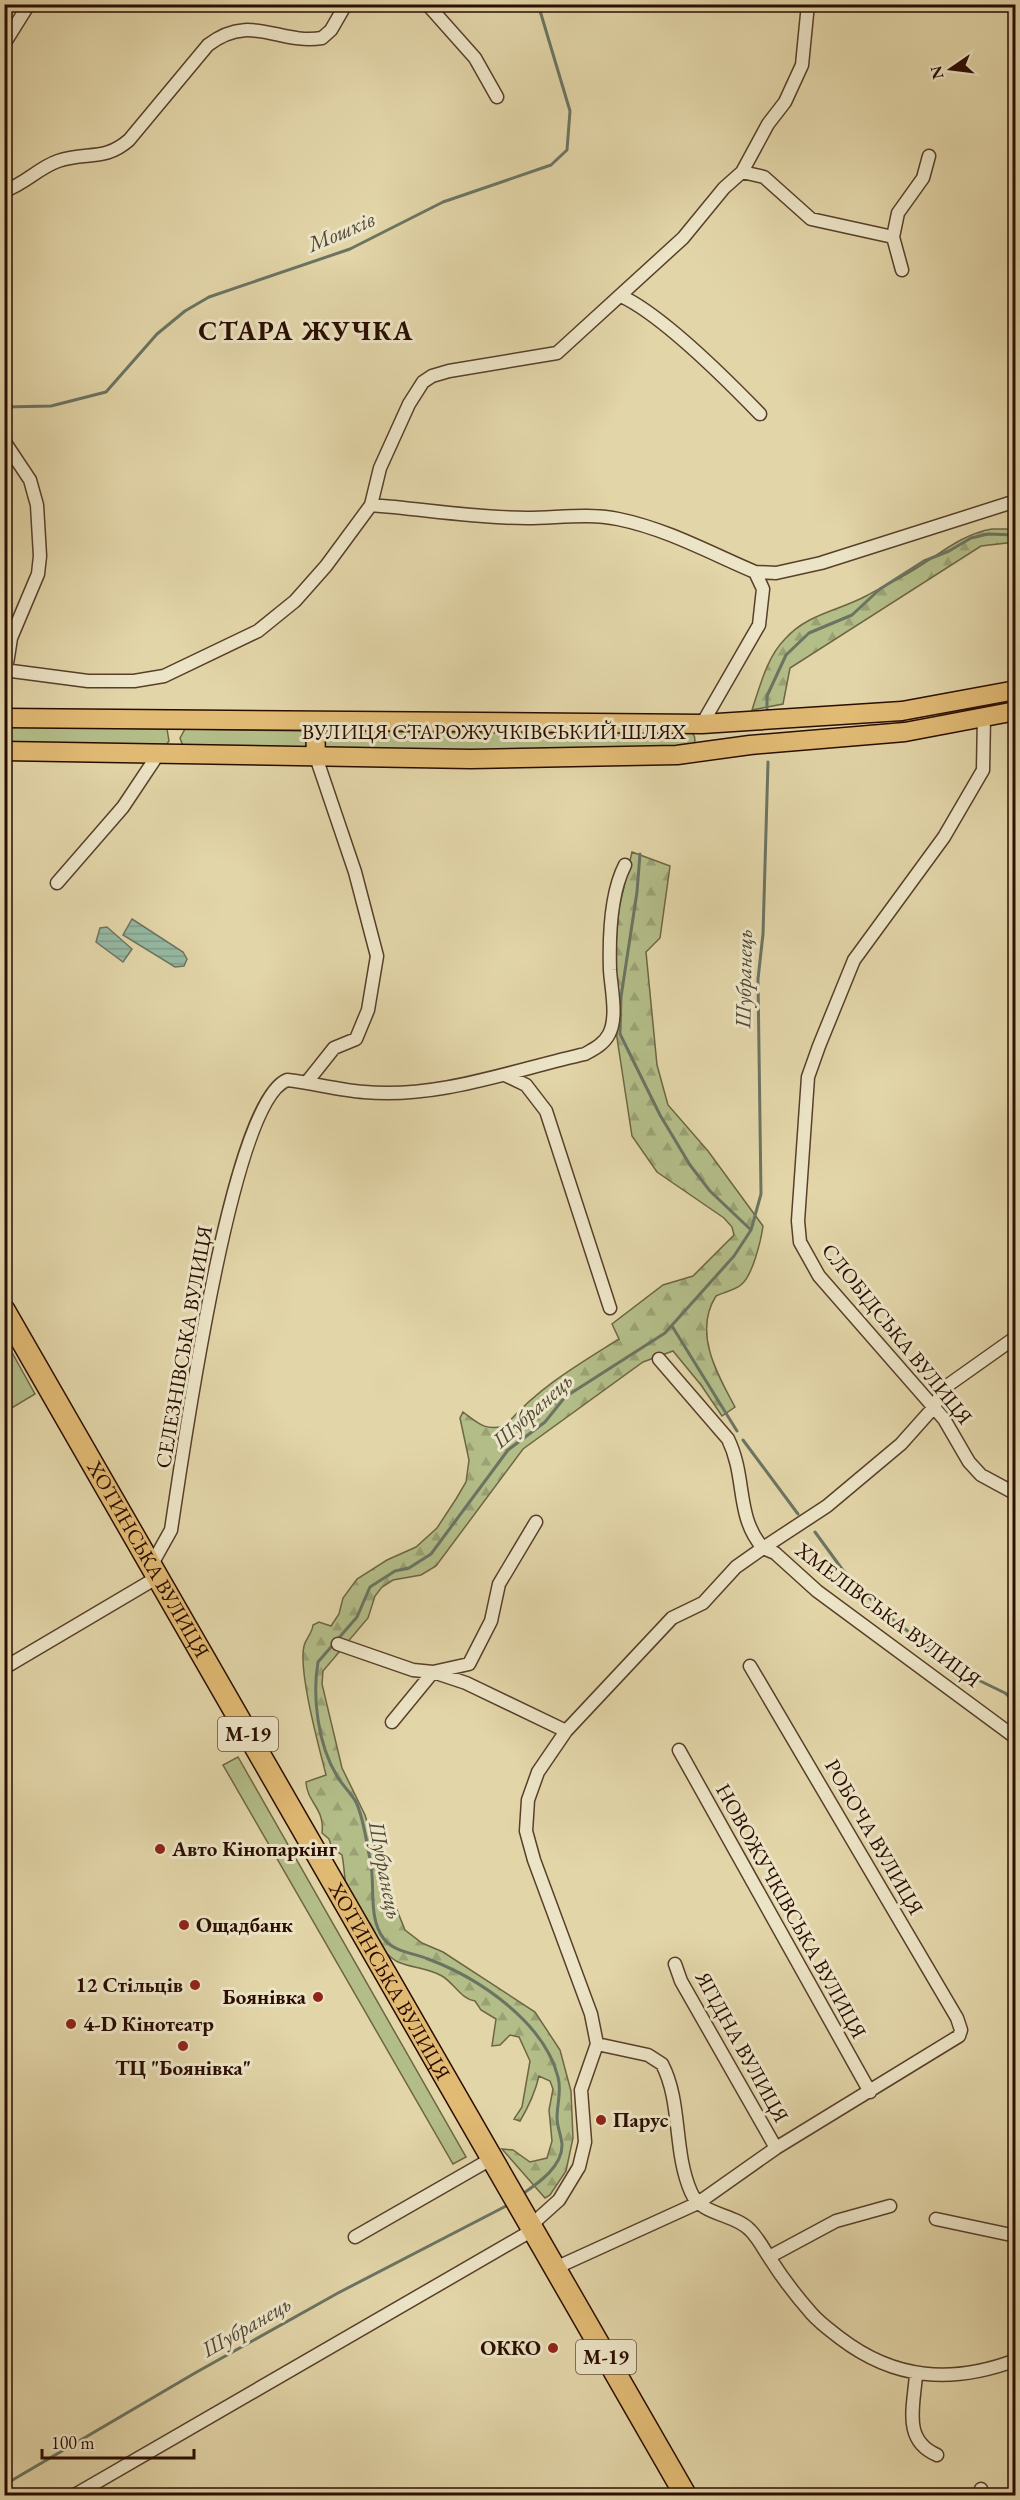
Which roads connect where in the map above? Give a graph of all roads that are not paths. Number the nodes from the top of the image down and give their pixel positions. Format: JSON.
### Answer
{"nodes":[{"id":1,"x":29,"y":4,"type":"edge"},
{"id":2,"x":346,"y":4,"type":"edge"},
{"id":3,"x":427,"y":4,"type":"edge"},
{"id":4,"x":808,"y":4,"type":"edge"},
{"id":5,"x":4,"y":44,"type":"edge"},
{"id":6,"x":497,"y":97,"type":"dead end"},
{"id":7,"x":928,"y":156,"type":"dead end"},
{"id":8,"x":742,"y":172,"type":"junction"},
{"id":9,"x":4,"y":191,"type":"edge"},
{"id":10,"x":893,"y":237,"type":"junction"},
{"id":11,"x":902,"y":270,"type":"dead end"},
{"id":12,"x":621,"y":296,"type":"junction"},
{"id":13,"x":760,"y":414,"type":"dead end"},
{"id":14,"x":4,"y":441,"type":"edge"},
{"id":15,"x":1016,"y":501,"type":"edge"},
{"id":16,"x":371,"y":505,"type":"junction"},
{"id":17,"x":755,"y":572,"type":"junction"},
{"id":18,"x":5,"y":670,"type":"edge"},
{"id":19,"x":1016,"y":690,"type":"edge"},
{"id":20,"x":902,"y":711,"type":"junction"},
{"id":21,"x":1016,"y":711,"type":"edge"},
{"id":22,"x":984,"y":717,"type":"junction"},
{"id":23,"x":4,"y":718,"type":"edge"},
{"id":24,"x":174,"y":720,"type":"junction"},
{"id":25,"x":315,"y":722,"type":"junction"},
{"id":26,"x":702,"y":724,"type":"junction"},
{"id":27,"x":905,"y":732,"type":"junction"},
{"id":28,"x":4,"y":751,"type":"edge"},
{"id":29,"x":166,"y":753,"type":"junction"},
{"id":30,"x":702,"y":754,"type":"junction"},
{"id":31,"x":316,"y":757,"type":"junction"},
{"id":32,"x":625,"y":865,"type":"dead end"},
{"id":33,"x":57,"y":883,"type":"dead end"},
{"id":34,"x":505,"y":1076,"type":"junction"},
{"id":35,"x":307,"y":1082,"type":"junction"},
{"id":36,"x":610,"y":1308,"type":"dead end"},
{"id":37,"x":4,"y":1310,"type":"edge"},
{"id":38,"x":1016,"y":1337,"type":"edge"},
{"id":39,"x":659,"y":1359,"type":"dead end"},
{"id":40,"x":934,"y":1407,"type":"junction"},
{"id":41,"x":1016,"y":1494,"type":"edge"},
{"id":42,"x":536,"y":1522,"type":"dead end"},
{"id":43,"x":764,"y":1548,"type":"junction"},
{"id":44,"x":155,"y":1571,"type":"junction"},
{"id":45,"x":338,"y":1644,"type":"dead end"},
{"id":46,"x":750,"y":1666,"type":"dead end"},
{"id":47,"x":4,"y":1668,"type":"edge"},
{"id":48,"x":433,"y":1672,"type":"junction"},
{"id":49,"x":392,"y":1722,"type":"dead end"},
{"id":50,"x":566,"y":1731,"type":"junction"},
{"id":51,"x":1016,"y":1738,"type":"edge"},
{"id":52,"x":679,"y":1750,"type":"dead end"},
{"id":53,"x":675,"y":1964,"type":"dead end"},
{"id":54,"x":597,"y":2044,"type":"junction"},
{"id":55,"x":870,"y":2092,"type":"junction"},
{"id":56,"x":776,"y":2148,"type":"junction"},
{"id":57,"x":493,"y":2163,"type":"junction"},
{"id":58,"x":698,"y":2203,"type":"junction"},
{"id":59,"x":890,"y":2206,"type":"dead end"},
{"id":60,"x":936,"y":2219,"type":"dead end"},
{"id":61,"x":528,"y":2226,"type":"junction"},
{"id":62,"x":1016,"y":2236,"type":"edge"},
{"id":63,"x":355,"y":2237,"type":"dead end"},
{"id":64,"x":769,"y":2257,"type":"junction"},
{"id":65,"x":553,"y":2269,"type":"junction"},
{"id":66,"x":1016,"y":2360,"type":"edge"},
{"id":67,"x":916,"y":2374,"type":"junction"},
{"id":68,"x":937,"y":2455,"type":"dead end"},
{"id":69,"x":73,"y":2496,"type":"edge"},
{"id":70,"x":686,"y":2496,"type":"edge"}],
"edges":[{"from":1,"to":5,"type":"street"},
{"from":2,"to":9,"type":"street"},
{"from":3,"to":6,"type":"street"},
{"from":4,"to":8,"type":"street"},
{"from":7,"to":10,"type":"street"},
{"from":8,"to":10,"type":"street"},
{"from":8,"to":12,"type":"street"},
{"from":10,"to":11,"type":"street"},
{"from":12,"to":13,"type":"street"},
{"from":12,"to":16,"type":"street"},
{"from":14,"to":18,"type":"street"},
{"from":15,"to":17,"type":"street"},
{"from":16,"to":17,"type":"street"},
{"from":16,"to":18,"type":"street"},
{"from":17,"to":26,"type":"street"},
{"from":19,"to":20,"type":"main road","name":"ВУЛИЦЯ СТАРОЖУЧКІВСЬКИЙ ШЛЯХ"},
{"from":20,"to":26,"type":"main road","name":"ВУЛИЦЯ СТАРОЖУЧКІВСЬКИЙ ШЛЯХ"},
{"from":20,"to":27,"type":"main road"},
{"from":21,"to":22,"type":"main road","name":"ВУЛИЦЯ СТАРОЖУЧКІВСЬКИЙ ШЛЯХ"},
{"from":22,"to":27,"type":"main road","name":"ВУЛИЦЯ СТАРОЖУЧКІВСЬКИЙ ШЛЯХ"},
{"from":22,"to":40,"type":"street","name":"СЛОБІДСЬКА ВУЛИЦЯ"},
{"from":23,"to":24,"type":"main road","name":"ВУЛИЦЯ СТАРОЖУЧКІВСЬКИЙ ШЛЯХ"},
{"from":24,"to":25,"type":"main road","name":"ВУЛИЦЯ СТАРОЖУЧКІВСЬКИЙ ШЛЯХ"},
{"from":24,"to":29,"type":"main road"},
{"from":25,"to":26,"type":"main road","name":"ВУЛИЦЯ СТАРОЖУЧКІВСЬКИЙ ШЛЯХ"},
{"from":25,"to":31,"type":"main road"},
{"from":26,"to":30,"type":"main road"},
{"from":27,"to":30,"type":"main road","name":"ВУЛИЦЯ СТАРОЖУЧКІВСЬКИЙ ШЛЯХ"},
{"from":28,"to":29,"type":"main road","name":"ВУЛИЦЯ СТАРОЖУЧКІВСЬКИЙ ШЛЯХ"},
{"from":29,"to":31,"type":"main road","name":"ВУЛИЦЯ СТАРОЖУЧКІВСЬКИЙ ШЛЯХ"},
{"from":29,"to":33,"type":"street"},
{"from":30,"to":31,"type":"main road","name":"ВУЛИЦЯ СТАРОЖУЧКІВСЬКИЙ ШЛЯХ"},
{"from":31,"to":35,"type":"street"},
{"from":32,"to":34,"type":"street","name":"СЕЛЕЗНІВСЬКА ВУЛИЦЯ"},
{"from":34,"to":35,"type":"street","name":"СЕЛЕЗНІВСЬКА ВУЛИЦЯ"},
{"from":34,"to":36,"type":"street"},
{"from":35,"to":44,"type":"street","name":"СЕЛЕЗНІВСЬКА ВУЛИЦЯ"},
{"from":37,"to":44,"type":"highway","name":"ХОТИНСЬКА ВУЛИЦЯ","number":"М-19"},
{"from":38,"to":40,"type":"street"},
{"from":39,"to":43,"type":"street"},
{"from":40,"to":41,"type":"street","name":"СЛОБІДСЬКА ВУЛИЦЯ"},
{"from":40,"to":43,"type":"street"},
{"from":42,"to":48,"type":"street"},
{"from":43,"to":50,"type":"street"},
{"from":43,"to":51,"type":"street","name":"ХМЕЛІВСЬКА ВУЛИЦЯ"},
{"from":44,"to":47,"type":"street"},
{"from":44,"to":57,"type":"highway","name":"ХОТИНСЬКА ВУЛИЦЯ","number":"М-19"},
{"from":45,"to":48,"type":"street"},
{"from":46,"to":55,"type":"street","name":"РОБОЧА ВУЛИЦЯ"},
{"from":48,"to":49,"type":"street"},
{"from":48,"to":50,"type":"street"},
{"from":50,"to":54,"type":"street"},
{"from":52,"to":55,"type":"street","name":"НОВОЖУЧКІВСЬКА ВУЛИЦЯ"},
{"from":53,"to":56,"type":"street","name":"ЯГІДНА ВУЛИЦЯ"},
{"from":54,"to":58,"type":"street"},
{"from":54,"to":61,"type":"street"},
{"from":55,"to":56,"type":"street"},
{"from":56,"to":58,"type":"street"},
{"from":57,"to":61,"type":"highway","name":"ХОТИНСЬКА ВУЛИЦЯ","number":"М-19"},
{"from":57,"to":63,"type":"street"},
{"from":58,"to":64,"type":"street"},
{"from":58,"to":65,"type":"street"},
{"from":59,"to":64,"type":"street"},
{"from":60,"to":62,"type":"street"},
{"from":61,"to":65,"type":"highway","name":"ХОТИНСЬКА ВУЛИЦЯ","number":"М-19"},
{"from":61,"to":69,"type":"street"},
{"from":64,"to":67,"type":"street"},
{"from":65,"to":70,"type":"highway","name":"ХОТИНСЬКА ВУЛИЦЯ","number":"М-19"},
{"from":66,"to":67,"type":"street"},
{"from":67,"to":68,"type":"street"}]}
